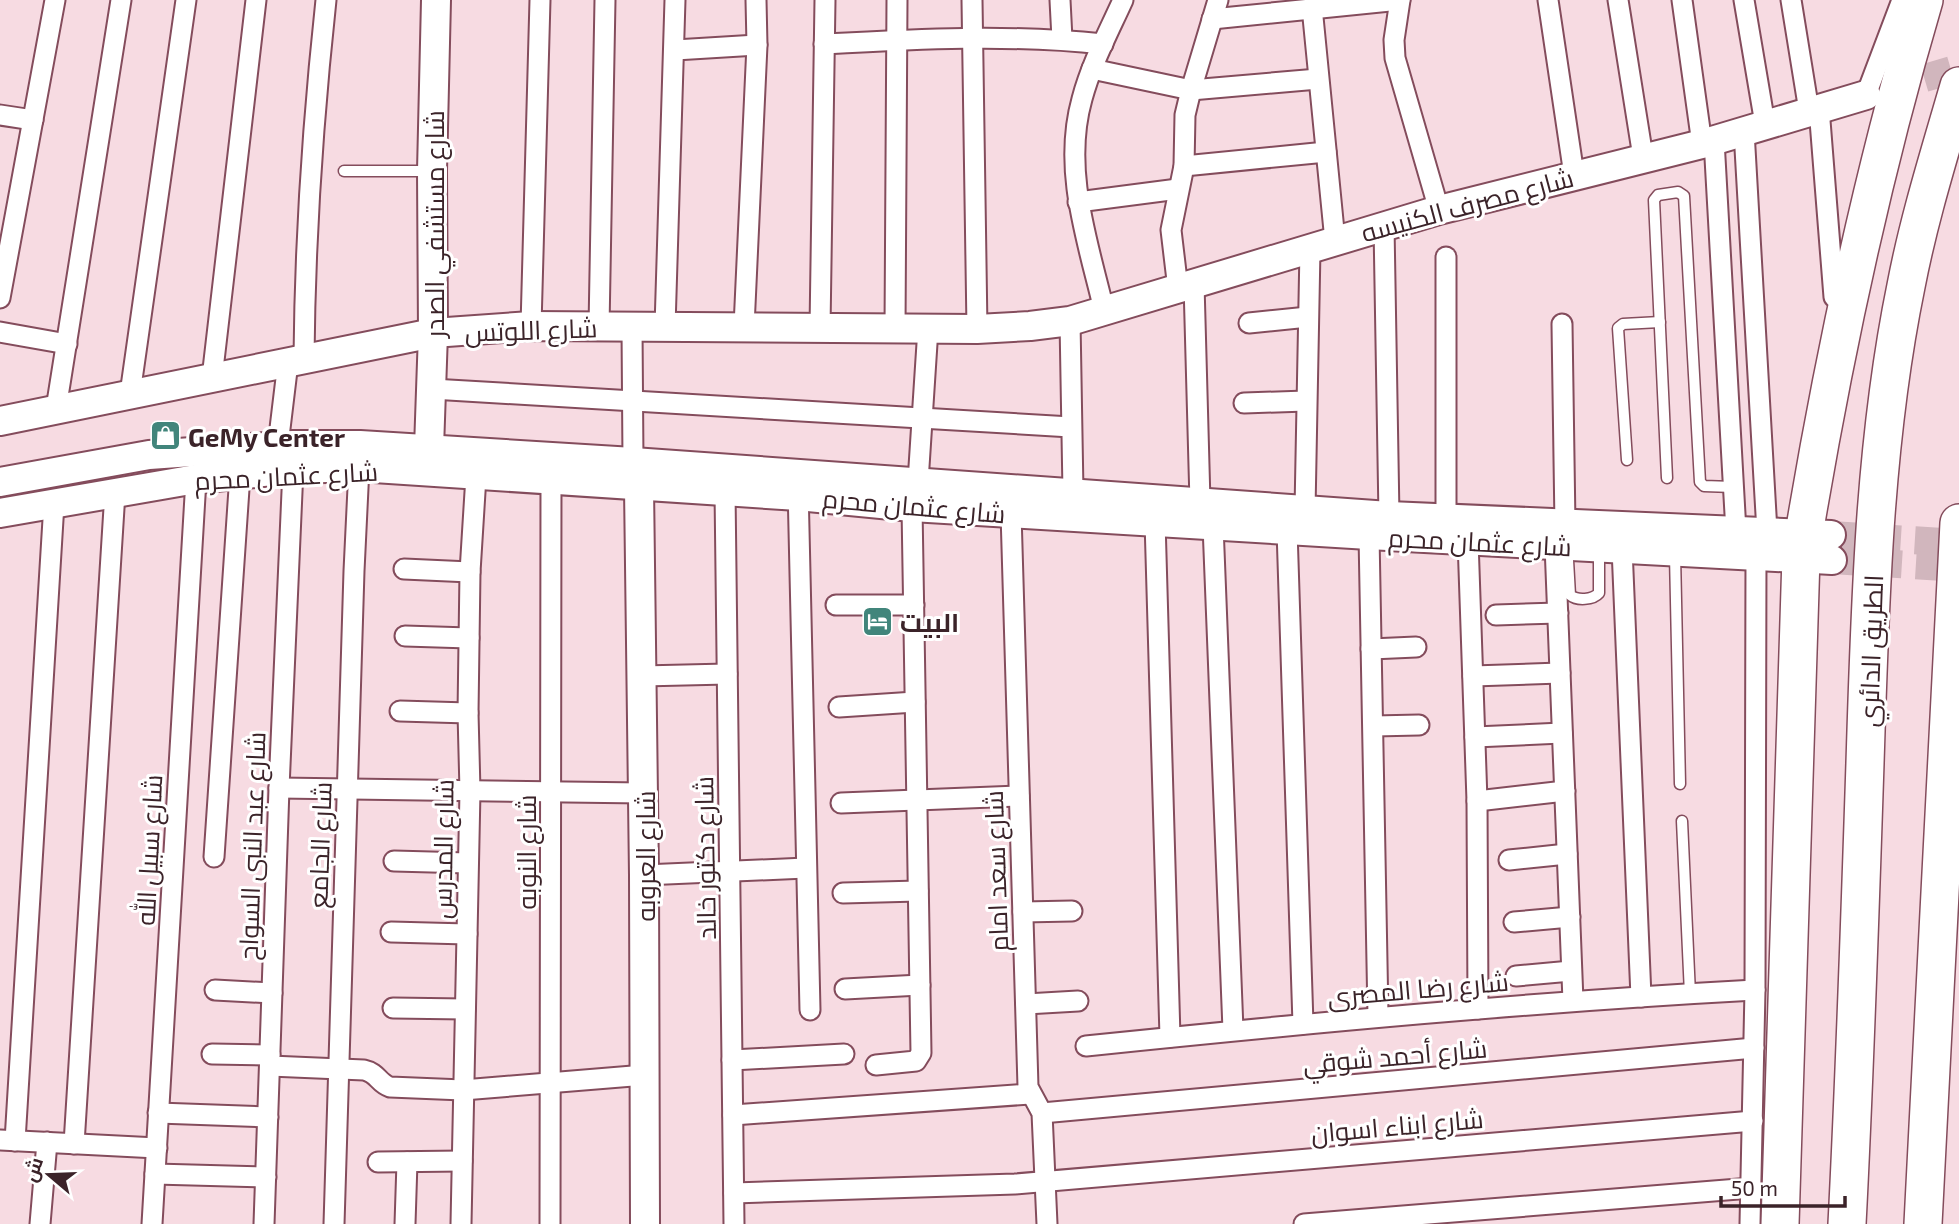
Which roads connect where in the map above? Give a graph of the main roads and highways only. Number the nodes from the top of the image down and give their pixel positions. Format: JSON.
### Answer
{"nodes":[{"id":1,"x":436,"y":0,"type":"edge"},
{"id":2,"x":1924,"y":0,"type":"edge"},
{"id":3,"x":1959,"y":86,"type":"edge"},
{"id":4,"x":1866,"y":95,"type":"tunnel mouth"},
{"id":5,"x":1070,"y":321,"type":"joint"},
{"id":6,"x":433,"y":333,"type":"junction"},
{"id":7,"x":0,"y":421,"type":"edge"},
{"id":8,"x":429,"y":447,"type":"junction"},
{"id":9,"x":636,"y":474,"type":"junction"},
{"id":10,"x":0,"y":482,"type":"edge"},
{"id":11,"x":798,"y":485,"type":"junction"},
{"id":12,"x":915,"y":494,"type":"junction"},
{"id":13,"x":0,"y":513,"type":"edge"},
{"id":14,"x":1206,"y":514,"type":"junction"},
{"id":15,"x":1959,"y":523,"type":"edge"},
{"id":16,"x":1379,"y":526,"type":"junction"},
{"id":17,"x":1559,"y":538,"type":"junction"},
{"id":18,"x":1762,"y":543,"type":"junction"},
{"id":19,"x":1817,"y":547,"type":"junction"},
{"id":20,"x":645,"y":1224,"type":"edge"},
{"id":21,"x":1780,"y":1224,"type":"edge"},
{"id":22,"x":1847,"y":1224,"type":"edge"},
{"id":23,"x":1923,"y":1224,"type":"edge"}],
"edges":[{"from":1,"to":6,"type":"main road","name":"شارع مستشفي الصدر"},
{"from":2,"to":19,"type":"highway"},
{"from":3,"to":22,"type":"highway","name":"الطريق الدائري"},
{"from":4,"to":5,"type":"main road","name":"شارع مصرف الكنيسه"},
{"from":5,"to":6,"type":"main road","name":"شارع اللوتس"},
{"from":6,"to":7,"type":"main road","name":"شارع اللوتس"},
{"from":6,"to":8,"type":"main road","name":"شارع مستشفي الصدر"},
{"from":8,"to":9,"type":"main road","name":"شارع عثمان محرم"},
{"from":8,"to":10,"type":"main road","name":"شارع عثمان محرم"},
{"from":9,"to":11,"type":"main road","name":"شارع عثمان محرم"},
{"from":9,"to":11,"type":"main road","name":"شارع عثمان محرم"},
{"from":9,"to":13,"type":"main road","name":"شارع عثمان محرم"},
{"from":9,"to":20,"type":"main road","name":"شارع العروبه"},
{"from":11,"to":12,"type":"main road","name":"شارع عثمان محرم"},
{"from":12,"to":14,"type":"main road","name":"شارع عثمان محرم"},
{"from":12,"to":14,"type":"main road","name":"شارع عثمان محرم"},
{"from":14,"to":16,"type":"main road","name":"شارع عثمان محرم"},
{"from":15,"to":23,"type":"highway"},
{"from":16,"to":17,"type":"main road","name":"شارع عثمان محرم"},
{"from":16,"to":17,"type":"main road","name":"شارع عثمان محرم"},
{"from":17,"to":18,"type":"main road","name":"شارع عثمان محرم"},
{"from":17,"to":18,"type":"main road","name":"شارع عثمان محرم"},
{"from":18,"to":19,"type":"main road","name":"شارع عثمان محرم"},
{"from":19,"to":21,"type":"highway"}]}
